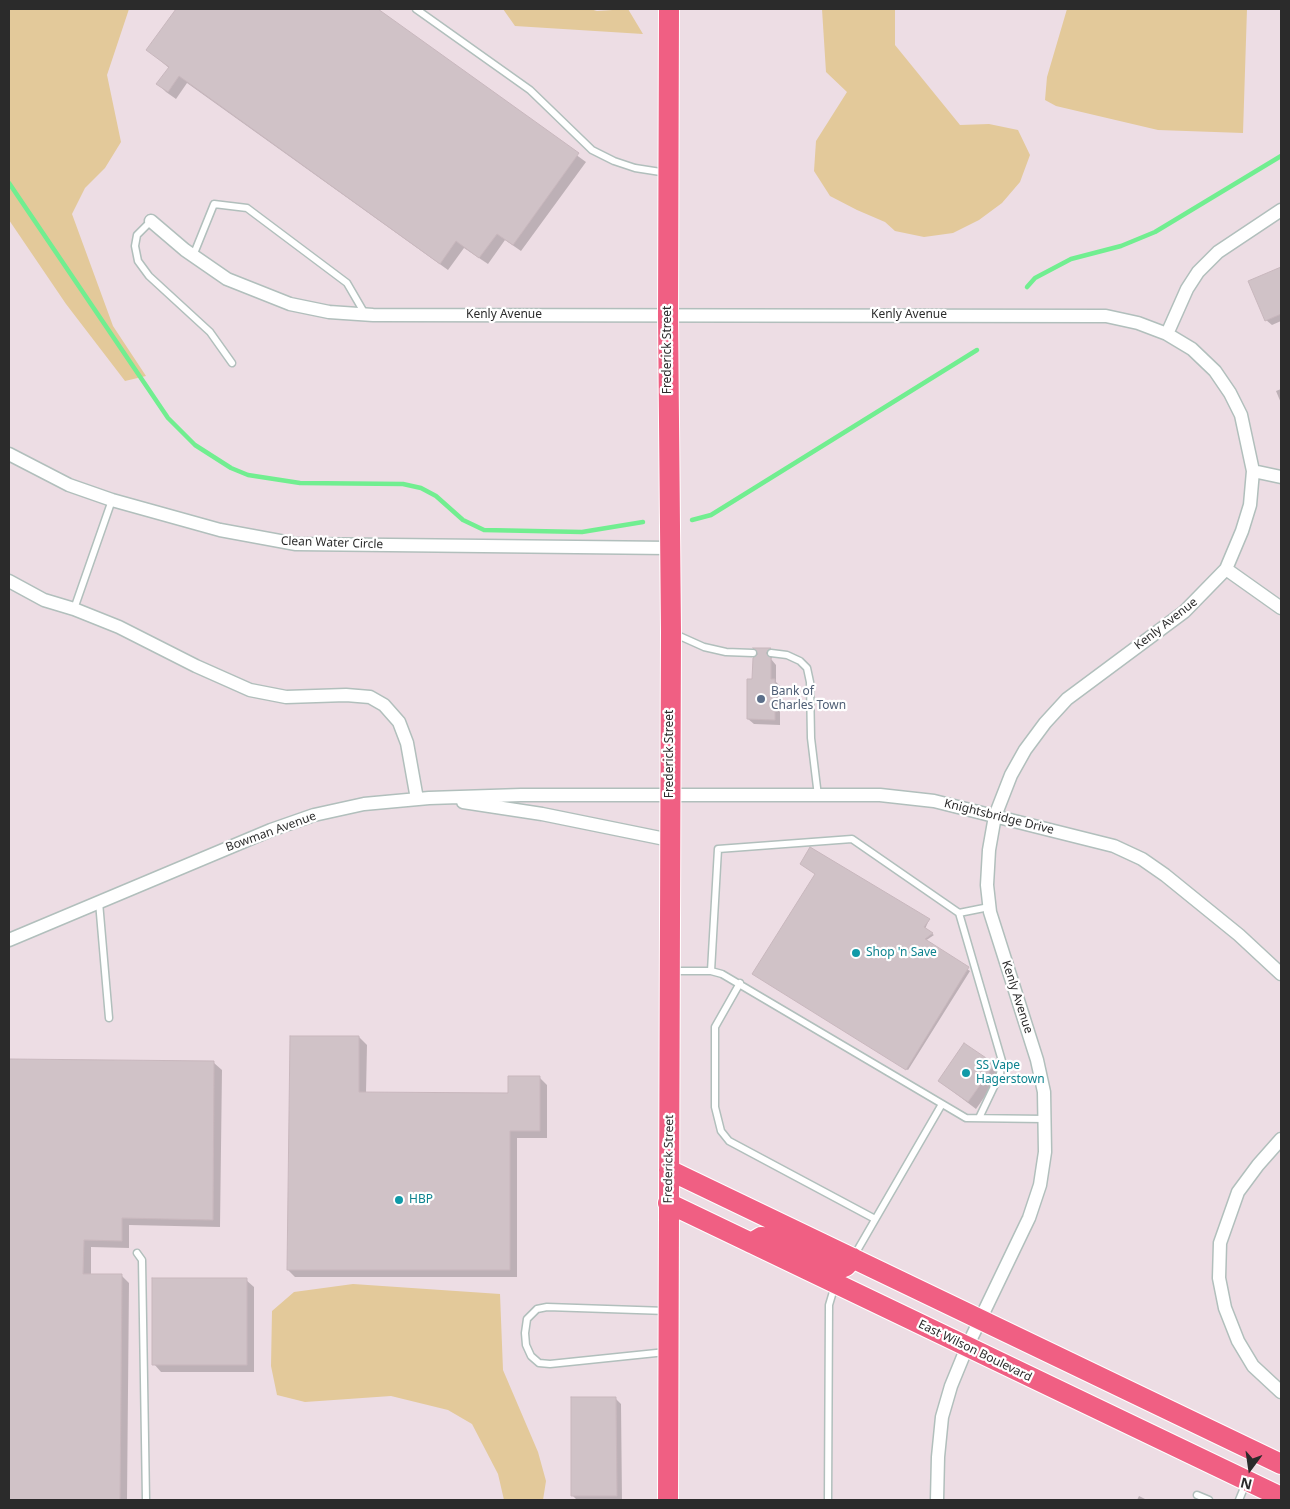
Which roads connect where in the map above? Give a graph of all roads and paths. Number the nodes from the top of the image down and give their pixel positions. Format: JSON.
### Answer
{"nodes":[{"id":1,"x":416,"y":9,"type":"edge"},
{"id":2,"x":669,"y":9,"type":"edge"},
{"id":3,"x":670,"y":173,"type":"junction"},
{"id":4,"x":1281,"y":210,"type":"edge"},
{"id":5,"x":151,"y":221,"type":"joint"},
{"id":6,"x":193,"y":256,"type":"junction"},
{"id":7,"x":365,"y":315,"type":"junction"},
{"id":8,"x":668,"y":316,"type":"junction"},
{"id":9,"x":1167,"y":334,"type":"junction"},
{"id":10,"x":232,"y":363,"type":"dead end"},
{"id":11,"x":9,"y":454,"type":"edge"},
{"id":12,"x":1254,"y":471,"type":"junction"},
{"id":13,"x":1281,"y":477,"type":"edge"},
{"id":14,"x":112,"y":500,"type":"junction"},
{"id":15,"x":670,"y":548,"type":"junction"},
{"id":16,"x":1226,"y":569,"type":"junction"},
{"id":17,"x":9,"y":581,"type":"edge"},
{"id":18,"x":74,"y":608,"type":"junction"},
{"id":19,"x":1281,"y":608,"type":"edge"},
{"id":20,"x":671,"y":632,"type":"junction"},
{"id":21,"x":753,"y":653,"type":"dead end"},
{"id":22,"x":771,"y":653,"type":"dead end"},
{"id":23,"x":671,"y":796,"type":"junction"},
{"id":24,"x":818,"y":796,"type":"junction"},
{"id":25,"x":423,"y":798,"type":"junction"},
{"id":26,"x":994,"y":816,"type":"junction"},
{"id":27,"x":670,"y":840,"type":"junction"},
{"id":28,"x":99,"y":902,"type":"junction"},
{"id":29,"x":989,"y":907,"type":"junction"},
{"id":30,"x":959,"y":913,"type":"junction"},
{"id":31,"x":9,"y":940,"type":"edge"},
{"id":32,"x":669,"y":971,"type":"junction"},
{"id":33,"x":711,"y":971,"type":"junction"},
{"id":34,"x":1281,"y":974,"type":"edge"},
{"id":35,"x":740,"y":983,"type":"junction"},
{"id":36,"x":109,"y":1018,"type":"dead end"},
{"id":37,"x":942,"y":1104,"type":"junction"},
{"id":38,"x":979,"y":1118,"type":"junction"},
{"id":39,"x":1046,"y":1119,"type":"junction"},
{"id":40,"x":1281,"y":1139,"type":"edge"},
{"id":41,"x":669,"y":1170,"type":"junction"},
{"id":42,"x":668,"y":1203,"type":"junction"},
{"id":43,"x":875,"y":1219,"type":"junction"},
{"id":44,"x":751,"y":1243,"type":"junction"},
{"id":45,"x":137,"y":1253,"type":"dead end"},
{"id":46,"x":853,"y":1258,"type":"junction"},
{"id":47,"x":836,"y":1284,"type":"junction"},
{"id":48,"x":668,"y":1311,"type":"junction"},
{"id":49,"x":981,"y":1319,"type":"junction"},
{"id":50,"x":967,"y":1347,"type":"junction"},
{"id":51,"x":668,"y":1352,"type":"junction"},
{"id":52,"x":1281,"y":1392,"type":"edge"},
{"id":53,"x":1281,"y":1464,"type":"edge"},
{"id":54,"x":1248,"y":1481,"type":"junction"},
{"id":55,"x":1198,"y":1495,"type":"dead end"},
{"id":56,"x":1281,"y":1497,"type":"edge"},
{"id":57,"x":146,"y":1500,"type":"edge"},
{"id":58,"x":668,"y":1500,"type":"edge"},
{"id":59,"x":828,"y":1500,"type":"edge"},
{"id":60,"x":937,"y":1500,"type":"edge"},
{"id":61,"x":1209,"y":1500,"type":"edge"},
{"id":62,"x":1238,"y":1500,"type":"edge"}],
"edges":[{"from":1,"to":3,"type":"lane"},
{"from":2,"to":3,"type":"main road","name":"Frederick Street"},
{"from":3,"to":8,"type":"main road","name":"Frederick Street"},
{"from":4,"to":9,"type":"street"},
{"from":5,"to":6,"type":"street","name":"Kenly Avenue"},
{"from":5,"to":10,"type":"lane"},
{"from":6,"to":7,"type":"street","name":"Kenly Avenue"},
{"from":6,"to":7,"type":"lane"},
{"from":7,"to":8,"type":"street","name":"Kenly Avenue"},
{"from":8,"to":9,"type":"street","name":"Kenly Avenue"},
{"from":8,"to":15,"type":"main road","name":"Frederick Street"},
{"from":9,"to":12,"type":"street","name":"Kenly Avenue"},
{"from":11,"to":14,"type":"street","name":"Clean Water Circle"},
{"from":12,"to":13,"type":"street"},
{"from":12,"to":16,"type":"street","name":"Kenly Avenue"},
{"from":14,"to":15,"type":"street","name":"Clean Water Circle"},
{"from":14,"to":18,"type":"lane"},
{"from":15,"to":20,"type":"main road","name":"Frederick Street"},
{"from":16,"to":19,"type":"street"},
{"from":16,"to":26,"type":"street","name":"Kenly Avenue"},
{"from":17,"to":18,"type":"street"},
{"from":18,"to":25,"type":"street"},
{"from":20,"to":21,"type":"lane"},
{"from":20,"to":23,"type":"main road","name":"Frederick Street"},
{"from":22,"to":24,"type":"lane"},
{"from":23,"to":24,"type":"street","name":"Knightsbridge Drive"},
{"from":23,"to":25,"type":"street","name":"Bowman Avenue"},
{"from":23,"to":27,"type":"main road","name":"Frederick Street"},
{"from":24,"to":26,"type":"street","name":"Knightsbridge Drive"},
{"from":25,"to":27,"type":"street"},
{"from":25,"to":28,"type":"street","name":"Bowman Avenue"},
{"from":26,"to":29,"type":"street","name":"Kenly Avenue"},
{"from":26,"to":34,"type":"street","name":"Knightsbridge Drive"},
{"from":27,"to":32,"type":"main road","name":"Frederick Street"},
{"from":28,"to":31,"type":"street","name":"Bowman Avenue"},
{"from":28,"to":36,"type":"lane"},
{"from":29,"to":30,"type":"lane"},
{"from":29,"to":39,"type":"street","name":"Kenly Avenue"},
{"from":30,"to":33,"type":"lane"},
{"from":30,"to":38,"type":"lane"},
{"from":32,"to":33,"type":"lane"},
{"from":32,"to":41,"type":"main road","name":"Frederick Street"},
{"from":33,"to":35,"type":"lane"},
{"from":35,"to":37,"type":"lane"},
{"from":35,"to":43,"type":"lane"},
{"from":37,"to":38,"type":"lane"},
{"from":37,"to":43,"type":"lane"},
{"from":38,"to":39,"type":"lane"},
{"from":39,"to":49,"type":"street","name":"Kenly Avenue"},
{"from":40,"to":52,"type":"street"},
{"from":41,"to":42,"type":"main road","name":"Frederick Street"},
{"from":41,"to":46,"type":"main road"},
{"from":42,"to":44,"type":"main road","name":"East Wilson Boulevard"},
{"from":42,"to":48,"type":"main road","name":"Frederick Street"},
{"from":43,"to":46,"type":"lane"},
{"from":44,"to":46,"type":"main road"},
{"from":44,"to":47,"type":"main road","name":"East Wilson Boulevard"},
{"from":45,"to":57,"type":"lane"},
{"from":46,"to":49,"type":"main road"},
{"from":47,"to":50,"type":"main road","name":"East Wilson Boulevard"},
{"from":47,"to":59,"type":"lane"},
{"from":48,"to":51,"type":"main road","name":"Frederick Street"},
{"from":48,"to":51,"type":"lane"},
{"from":49,"to":50,"type":"street","name":"Kenly Avenue"},
{"from":49,"to":53,"type":"main road"},
{"from":50,"to":54,"type":"main road","name":"East Wilson Boulevard"},
{"from":50,"to":60,"type":"street","name":"Kenly Avenue"},
{"from":51,"to":58,"type":"main road","name":"Frederick Street"},
{"from":54,"to":56,"type":"main road","name":"East Wilson Boulevard"},
{"from":54,"to":62,"type":"lane"},
{"from":55,"to":61,"type":"lane"}]}
